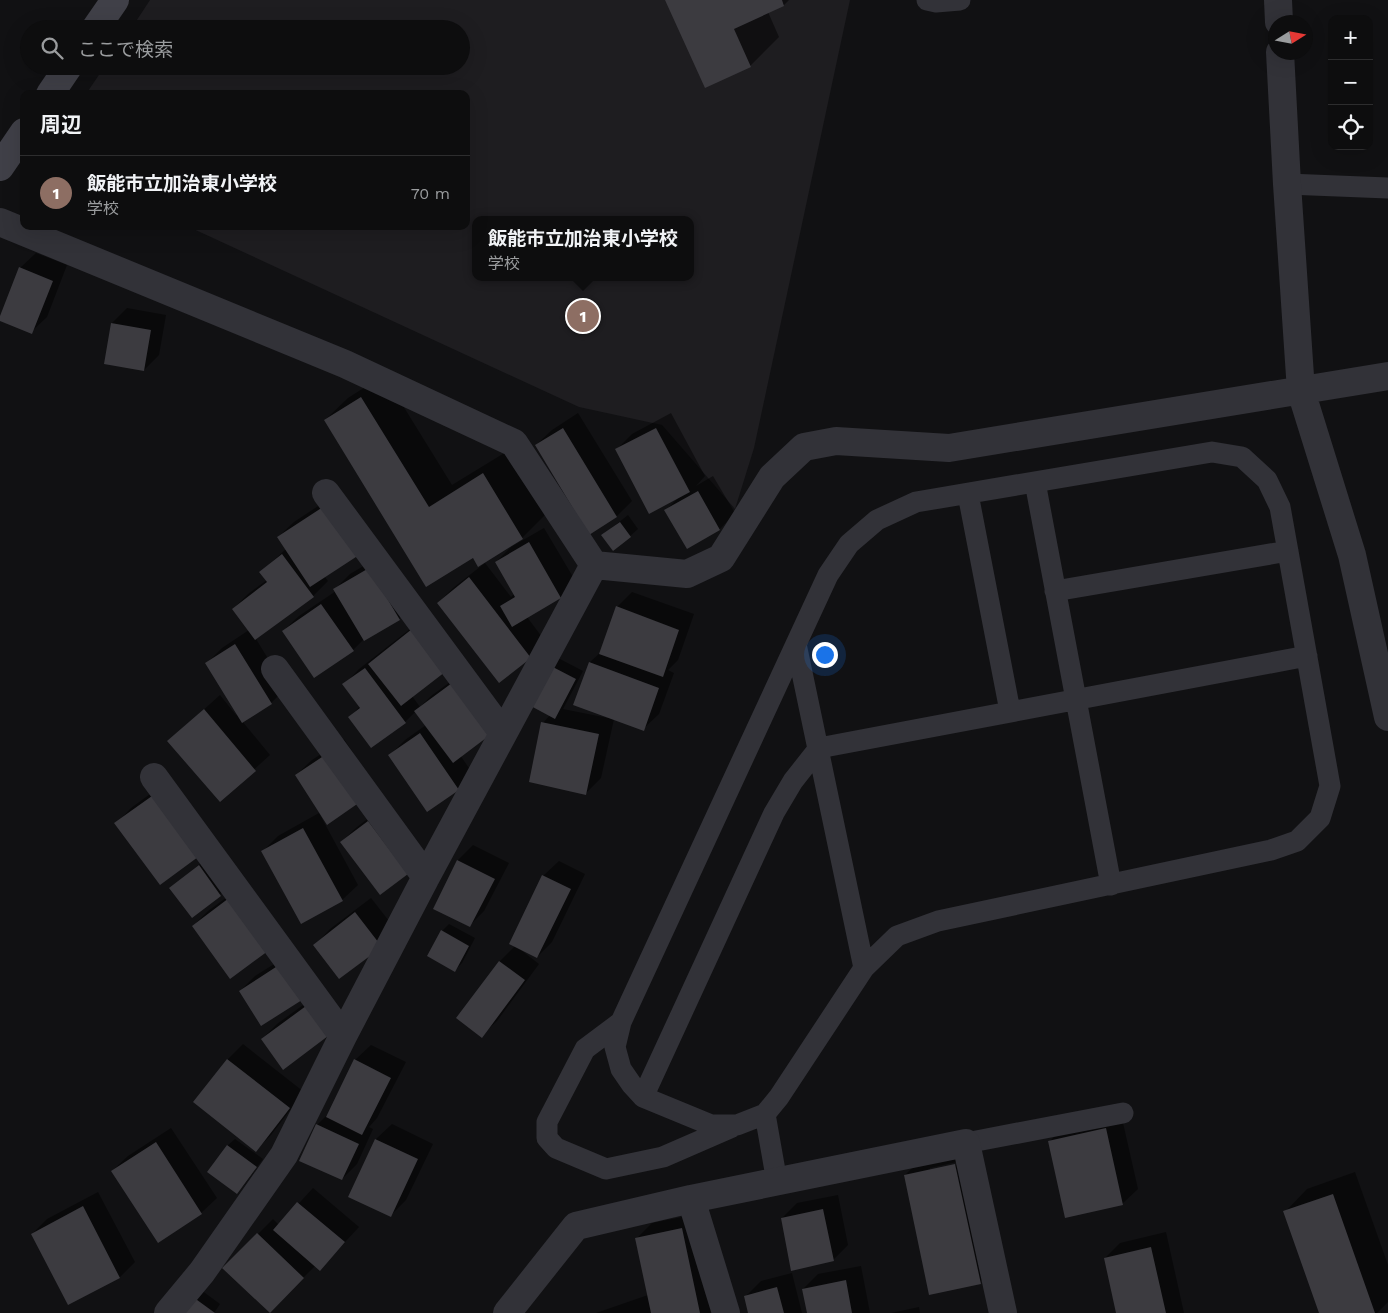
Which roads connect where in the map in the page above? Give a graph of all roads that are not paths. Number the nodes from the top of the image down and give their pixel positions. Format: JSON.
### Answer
{"nodes":[{"id":1,"x":115,"y":0,"type":"edge"},
{"id":2,"x":927,"y":0,"type":"edge"},
{"id":3,"x":960,"y":0,"type":"edge"},
{"id":4,"x":1278,"y":0,"type":"edge"},
{"id":5,"x":1279,"y":15,"type":"edge"},
{"id":6,"x":101,"y":20,"type":"edge"},
{"id":7,"x":1280,"y":60,"type":"edge"},
{"id":8,"x":63,"y":75,"type":"edge"},
{"id":9,"x":53,"y":90,"type":"edge"},
{"id":10,"x":20,"y":138,"type":"edge"},
{"id":11,"x":0,"y":167,"type":"edge"},
{"id":12,"x":1287,"y":184,"type":"junction"},
{"id":13,"x":1388,"y":188,"type":"edge"},
{"id":14,"x":0,"y":222,"type":"edge"},
{"id":15,"x":1388,"y":376,"type":"edge"},
{"id":16,"x":1300,"y":391,"type":"junction"},
{"id":17,"x":1035,"y":482,"type":"junction"},
{"id":18,"x":326,"y":493,"type":"dead end"},
{"id":19,"x":968,"y":494,"type":"junction"},
{"id":20,"x":1288,"y":551,"type":"junction"},
{"id":21,"x":594,"y":566,"type":"junction"},
{"id":22,"x":1055,"y":592,"type":"junction"},
{"id":23,"x":796,"y":644,"type":"junction"},
{"id":24,"x":1307,"y":656,"type":"junction"},
{"id":25,"x":275,"y":669,"type":"dead end"},
{"id":26,"x":1076,"y":699,"type":"junction"},
{"id":27,"x":1010,"y":711,"type":"junction"},
{"id":28,"x":1388,"y":717,"type":"edge"},
{"id":29,"x":503,"y":732,"type":"junction"},
{"id":30,"x":819,"y":748,"type":"junction"},
{"id":31,"x":154,"y":777,"type":"dead end"},
{"id":32,"x":426,"y":877,"type":"junction"},
{"id":33,"x":1111,"y":885,"type":"junction"},
{"id":34,"x":864,"y":968,"type":"junction"},
{"id":35,"x":621,"y":1022,"type":"junction"},
{"id":36,"x":343,"y":1036,"type":"junction"},
{"id":37,"x":643,"y":1097,"type":"junction"},
{"id":38,"x":1123,"y":1112,"type":"dead end"},
{"id":39,"x":765,"y":1114,"type":"junction"},
{"id":40,"x":737,"y":1125,"type":"junction"},
{"id":41,"x":966,"y":1143,"type":"junction"},
{"id":42,"x":777,"y":1182,"type":"junction"},
{"id":43,"x":691,"y":1199,"type":"junction"},
{"id":44,"x":517,"y":1308,"type":"edge"},
{"id":45,"x":168,"y":1313,"type":"edge"},
{"id":46,"x":726,"y":1313,"type":"edge"},
{"id":47,"x":1003,"y":1313,"type":"edge"}],
"edges":[{"from":1,"to":6,"type":"street"},
{"from":2,"to":3,"type":"lane"},
{"from":4,"to":5,"type":"street"},
{"from":7,"to":12,"type":"street"},
{"from":8,"to":9,"type":"street"},
{"from":10,"to":11,"type":"street"},
{"from":12,"to":13,"type":"lane"},
{"from":12,"to":16,"type":"street"},
{"from":14,"to":21,"type":"street"},
{"from":15,"to":16,"type":"street"},
{"from":16,"to":21,"type":"street"},
{"from":16,"to":28,"type":"street"},
{"from":17,"to":19,"type":"lane"},
{"from":17,"to":20,"type":"lane"},
{"from":17,"to":22,"type":"lane"},
{"from":18,"to":29,"type":"street"},
{"from":19,"to":23,"type":"lane"},
{"from":19,"to":27,"type":"lane"},
{"from":20,"to":22,"type":"lane"},
{"from":20,"to":24,"type":"lane"},
{"from":21,"to":29,"type":"street"},
{"from":22,"to":26,"type":"lane"},
{"from":23,"to":30,"type":"lane"},
{"from":23,"to":35,"type":"lane"},
{"from":24,"to":26,"type":"lane"},
{"from":24,"to":33,"type":"lane"},
{"from":25,"to":32,"type":"street"},
{"from":26,"to":27,"type":"lane"},
{"from":26,"to":33,"type":"lane"},
{"from":27,"to":30,"type":"lane"},
{"from":29,"to":32,"type":"street"},
{"from":30,"to":34,"type":"lane"},
{"from":30,"to":37,"type":"lane"},
{"from":31,"to":36,"type":"street"},
{"from":32,"to":36,"type":"street"},
{"from":33,"to":34,"type":"lane"},
{"from":34,"to":39,"type":"lane"},
{"from":35,"to":37,"type":"lane"},
{"from":35,"to":40,"type":"lane"},
{"from":36,"to":45,"type":"street"},
{"from":37,"to":40,"type":"lane"},
{"from":38,"to":41,"type":"lane"},
{"from":39,"to":40,"type":"lane"},
{"from":39,"to":42,"type":"lane"},
{"from":41,"to":42,"type":"street"},
{"from":41,"to":47,"type":"street"},
{"from":42,"to":43,"type":"street"},
{"from":43,"to":44,"type":"street"},
{"from":43,"to":46,"type":"street"}]}
